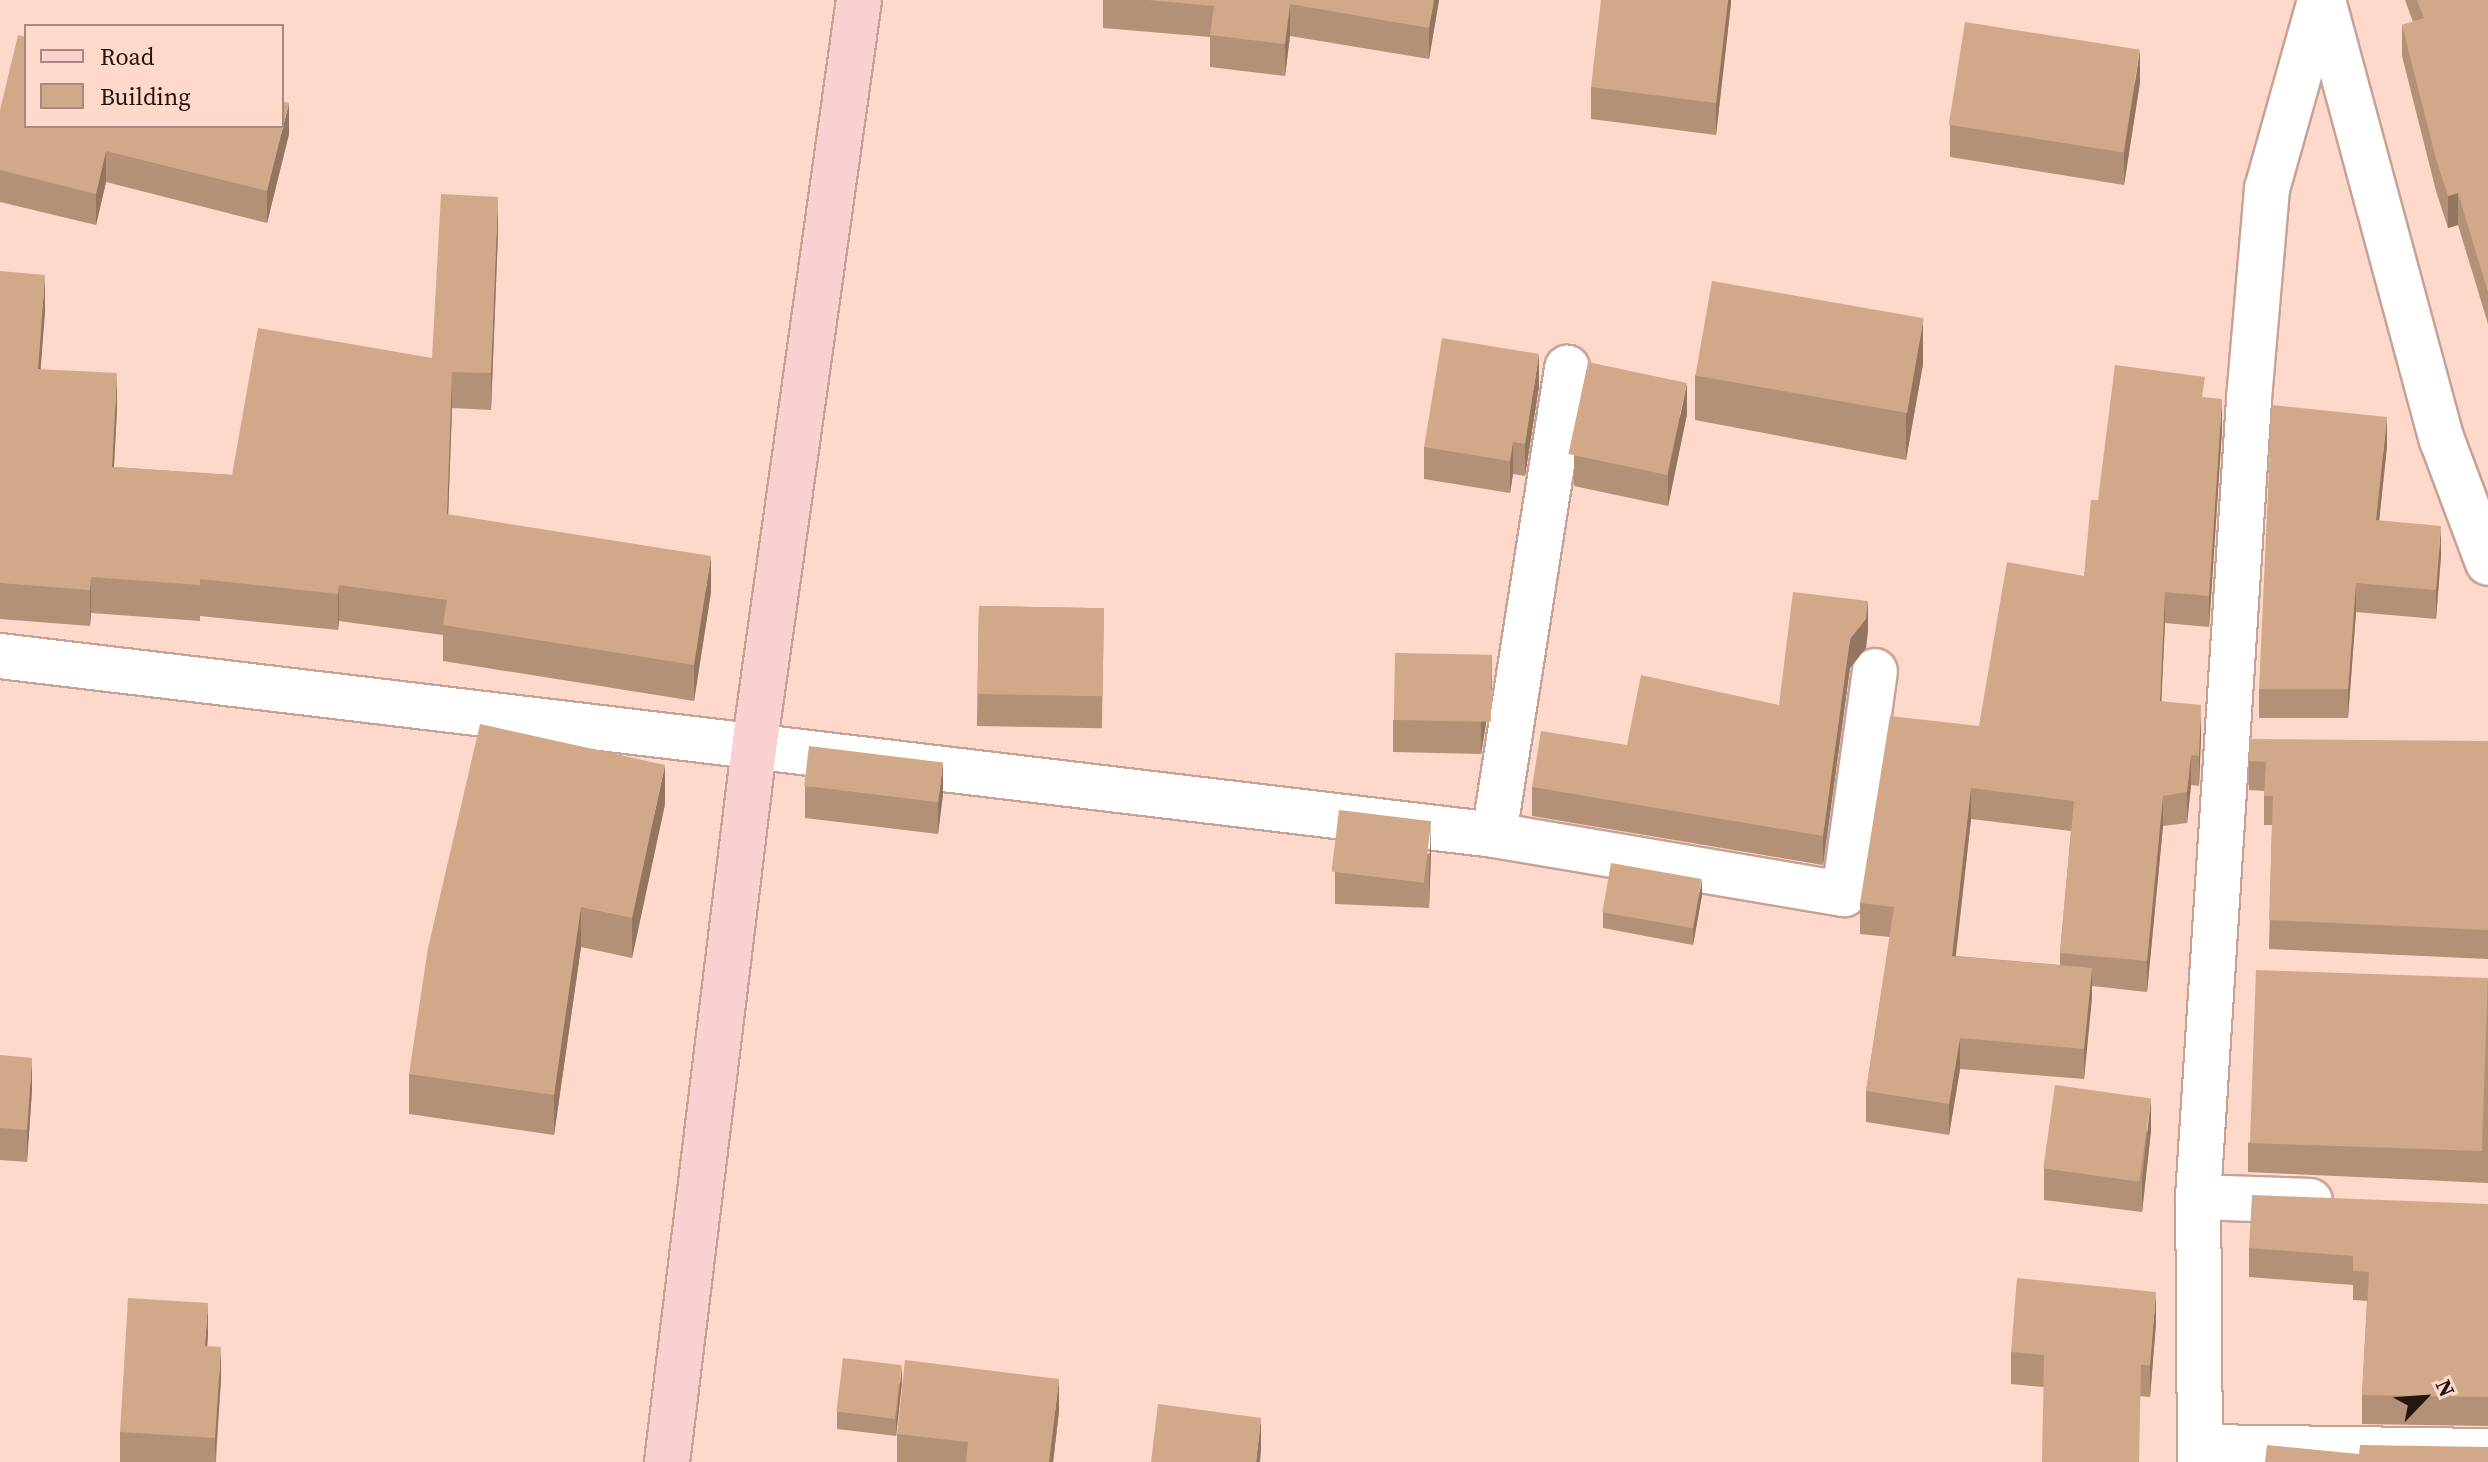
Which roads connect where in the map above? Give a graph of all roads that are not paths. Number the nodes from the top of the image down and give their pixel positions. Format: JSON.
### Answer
{"nodes":[{"id":1,"x":859,"y":0,"type":"edge"},
{"id":2,"x":2322,"y":0,"type":"edge"},
{"id":3,"x":1567,"y":368,"type":"dead end"},
{"id":4,"x":2488,"y":563,"type":"edge"},
{"id":5,"x":0,"y":656,"type":"edge"},
{"id":6,"x":1875,"y":671,"type":"dead end"},
{"id":7,"x":2224,"y":743,"type":"junction"},
{"id":8,"x":2271,"y":743,"type":"edge"},
{"id":9,"x":754,"y":748,"type":"junction"},
{"id":10,"x":1494,"y":835,"type":"junction"},
{"id":11,"x":2214,"y":972,"type":"junction"},
{"id":12,"x":2260,"y":974,"type":"edge"},
{"id":13,"x":2198,"y":1197,"type":"junction"},
{"id":14,"x":2351,"y":1203,"type":"edge"},
{"id":15,"x":2488,"y":1451,"type":"edge"},
{"id":16,"x":2200,"y":1454,"type":"edge"},
{"id":17,"x":667,"y":1462,"type":"edge"}],
"edges":[{"from":1,"to":9,"type":"street"},
{"from":2,"to":4,"type":"street"},
{"from":2,"to":7,"type":"street"},
{"from":3,"to":10,"type":"street"},
{"from":5,"to":9,"type":"street"},
{"from":6,"to":10,"type":"street"},
{"from":7,"to":8,"type":"street"},
{"from":7,"to":11,"type":"street"},
{"from":9,"to":10,"type":"street"},
{"from":9,"to":17,"type":"street"},
{"from":11,"to":12,"type":"street"},
{"from":11,"to":13,"type":"street"},
{"from":13,"to":14,"type":"street"},
{"from":13,"to":16,"type":"street"},
{"from":15,"to":16,"type":"street"}]}
